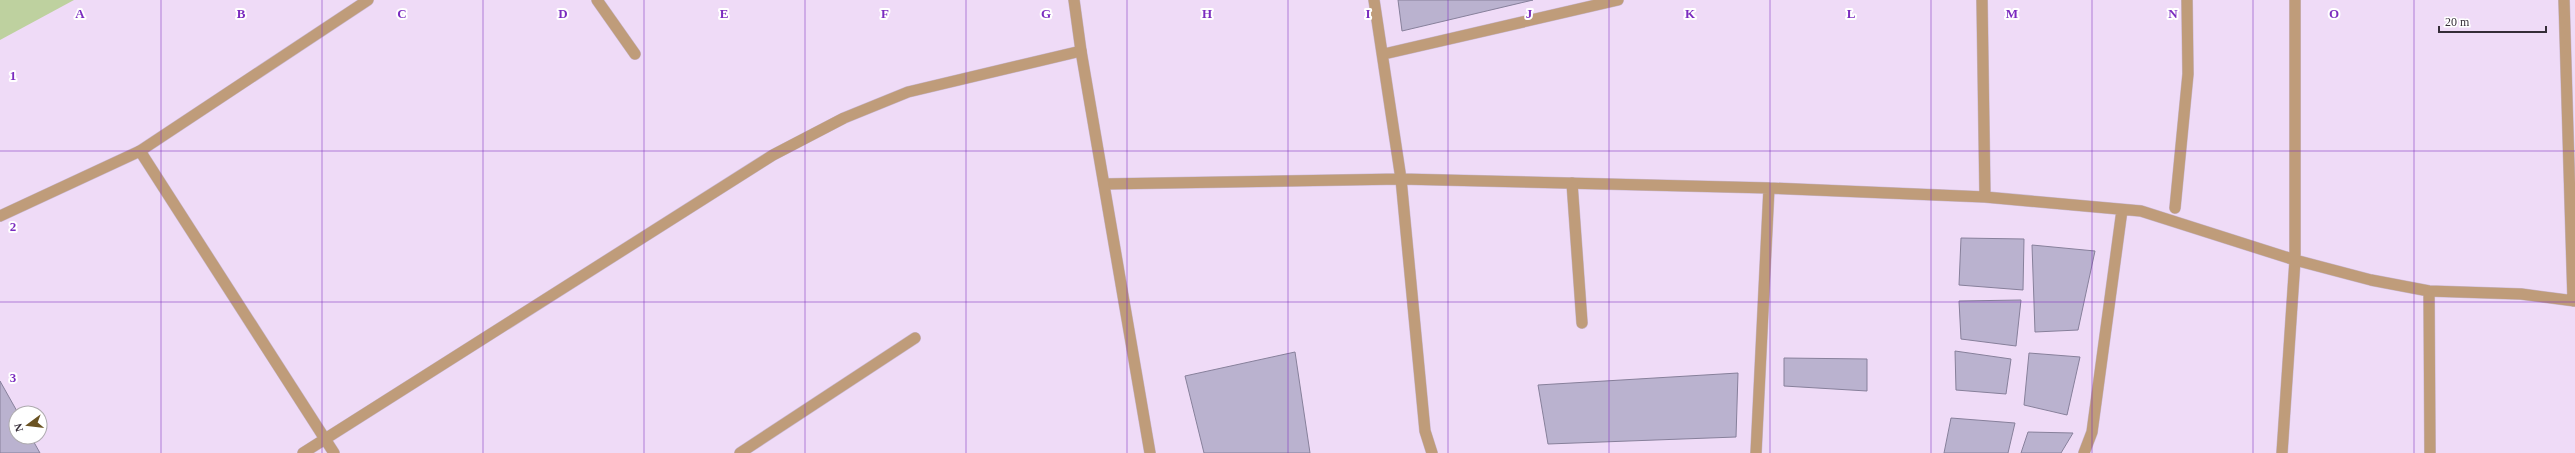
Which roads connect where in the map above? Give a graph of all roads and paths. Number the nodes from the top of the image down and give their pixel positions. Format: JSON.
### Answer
{"nodes":[{"id":1,"x":368,"y":0,"type":"edge"},
{"id":2,"x":597,"y":0,"type":"edge"},
{"id":3,"x":1074,"y":0,"type":"edge"},
{"id":4,"x":1374,"y":0,"type":"edge"},
{"id":5,"x":1618,"y":0,"type":"edge"},
{"id":6,"x":1982,"y":0,"type":"edge"},
{"id":7,"x":2187,"y":0,"type":"edge"},
{"id":8,"x":2295,"y":0,"type":"edge"},
{"id":9,"x":2564,"y":0,"type":"edge"},
{"id":10,"x":2571,"y":39,"type":"edge"},
{"id":11,"x":1081,"y":51,"type":"junction"},
{"id":12,"x":635,"y":54,"type":"dead end"},
{"id":13,"x":1384,"y":54,"type":"junction"},
{"id":14,"x":140,"y":151,"type":"junction"},
{"id":15,"x":1401,"y":179,"type":"junction"},
{"id":16,"x":1572,"y":183,"type":"junction"},
{"id":17,"x":1104,"y":184,"type":"junction"},
{"id":18,"x":1769,"y":188,"type":"junction"},
{"id":19,"x":1985,"y":197,"type":"junction"},
{"id":20,"x":2175,"y":208,"type":"dead end"},
{"id":21,"x":2122,"y":210,"type":"junction"},
{"id":22,"x":0,"y":216,"type":"edge"},
{"id":23,"x":2295,"y":260,"type":"junction"},
{"id":24,"x":2429,"y":290,"type":"junction"},
{"id":25,"x":2574,"y":301,"type":"edge"},
{"id":26,"x":1582,"y":323,"type":"dead end"},
{"id":27,"x":915,"y":338,"type":"dead end"},
{"id":28,"x":325,"y":439,"type":"junction"},
{"id":29,"x":302,"y":453,"type":"edge"},
{"id":30,"x":334,"y":453,"type":"edge"},
{"id":31,"x":740,"y":453,"type":"edge"},
{"id":32,"x":1150,"y":453,"type":"edge"},
{"id":33,"x":1432,"y":453,"type":"edge"},
{"id":34,"x":1756,"y":453,"type":"edge"},
{"id":35,"x":2084,"y":453,"type":"edge"},
{"id":36,"x":2282,"y":453,"type":"edge"},
{"id":37,"x":2430,"y":453,"type":"edge"}],
"edges":[{"from":1,"to":14,"type":"street"},
{"from":2,"to":12,"type":"street"},
{"from":3,"to":11,"type":"street"},
{"from":4,"to":13,"type":"street"},
{"from":5,"to":13,"type":"street"},
{"from":6,"to":19,"type":"street"},
{"from":7,"to":20,"type":"street"},
{"from":8,"to":23,"type":"street"},
{"from":9,"to":10,"type":"street"},
{"from":10,"to":25,"type":"street"},
{"from":11,"to":17,"type":"street"},
{"from":11,"to":28,"type":"street"},
{"from":13,"to":15,"type":"street"},
{"from":14,"to":22,"type":"street"},
{"from":14,"to":28,"type":"street"},
{"from":15,"to":16,"type":"street"},
{"from":15,"to":17,"type":"street"},
{"from":15,"to":33,"type":"street"},
{"from":16,"to":18,"type":"street"},
{"from":16,"to":26,"type":"street"},
{"from":17,"to":32,"type":"street"},
{"from":18,"to":19,"type":"street"},
{"from":18,"to":34,"type":"street"},
{"from":19,"to":21,"type":"street"},
{"from":21,"to":23,"type":"street"},
{"from":21,"to":35,"type":"street"},
{"from":23,"to":24,"type":"street"},
{"from":23,"to":36,"type":"street"},
{"from":24,"to":25,"type":"street"},
{"from":24,"to":37,"type":"street"},
{"from":27,"to":31,"type":"street"},
{"from":28,"to":29,"type":"street"},
{"from":28,"to":30,"type":"street"}]}
